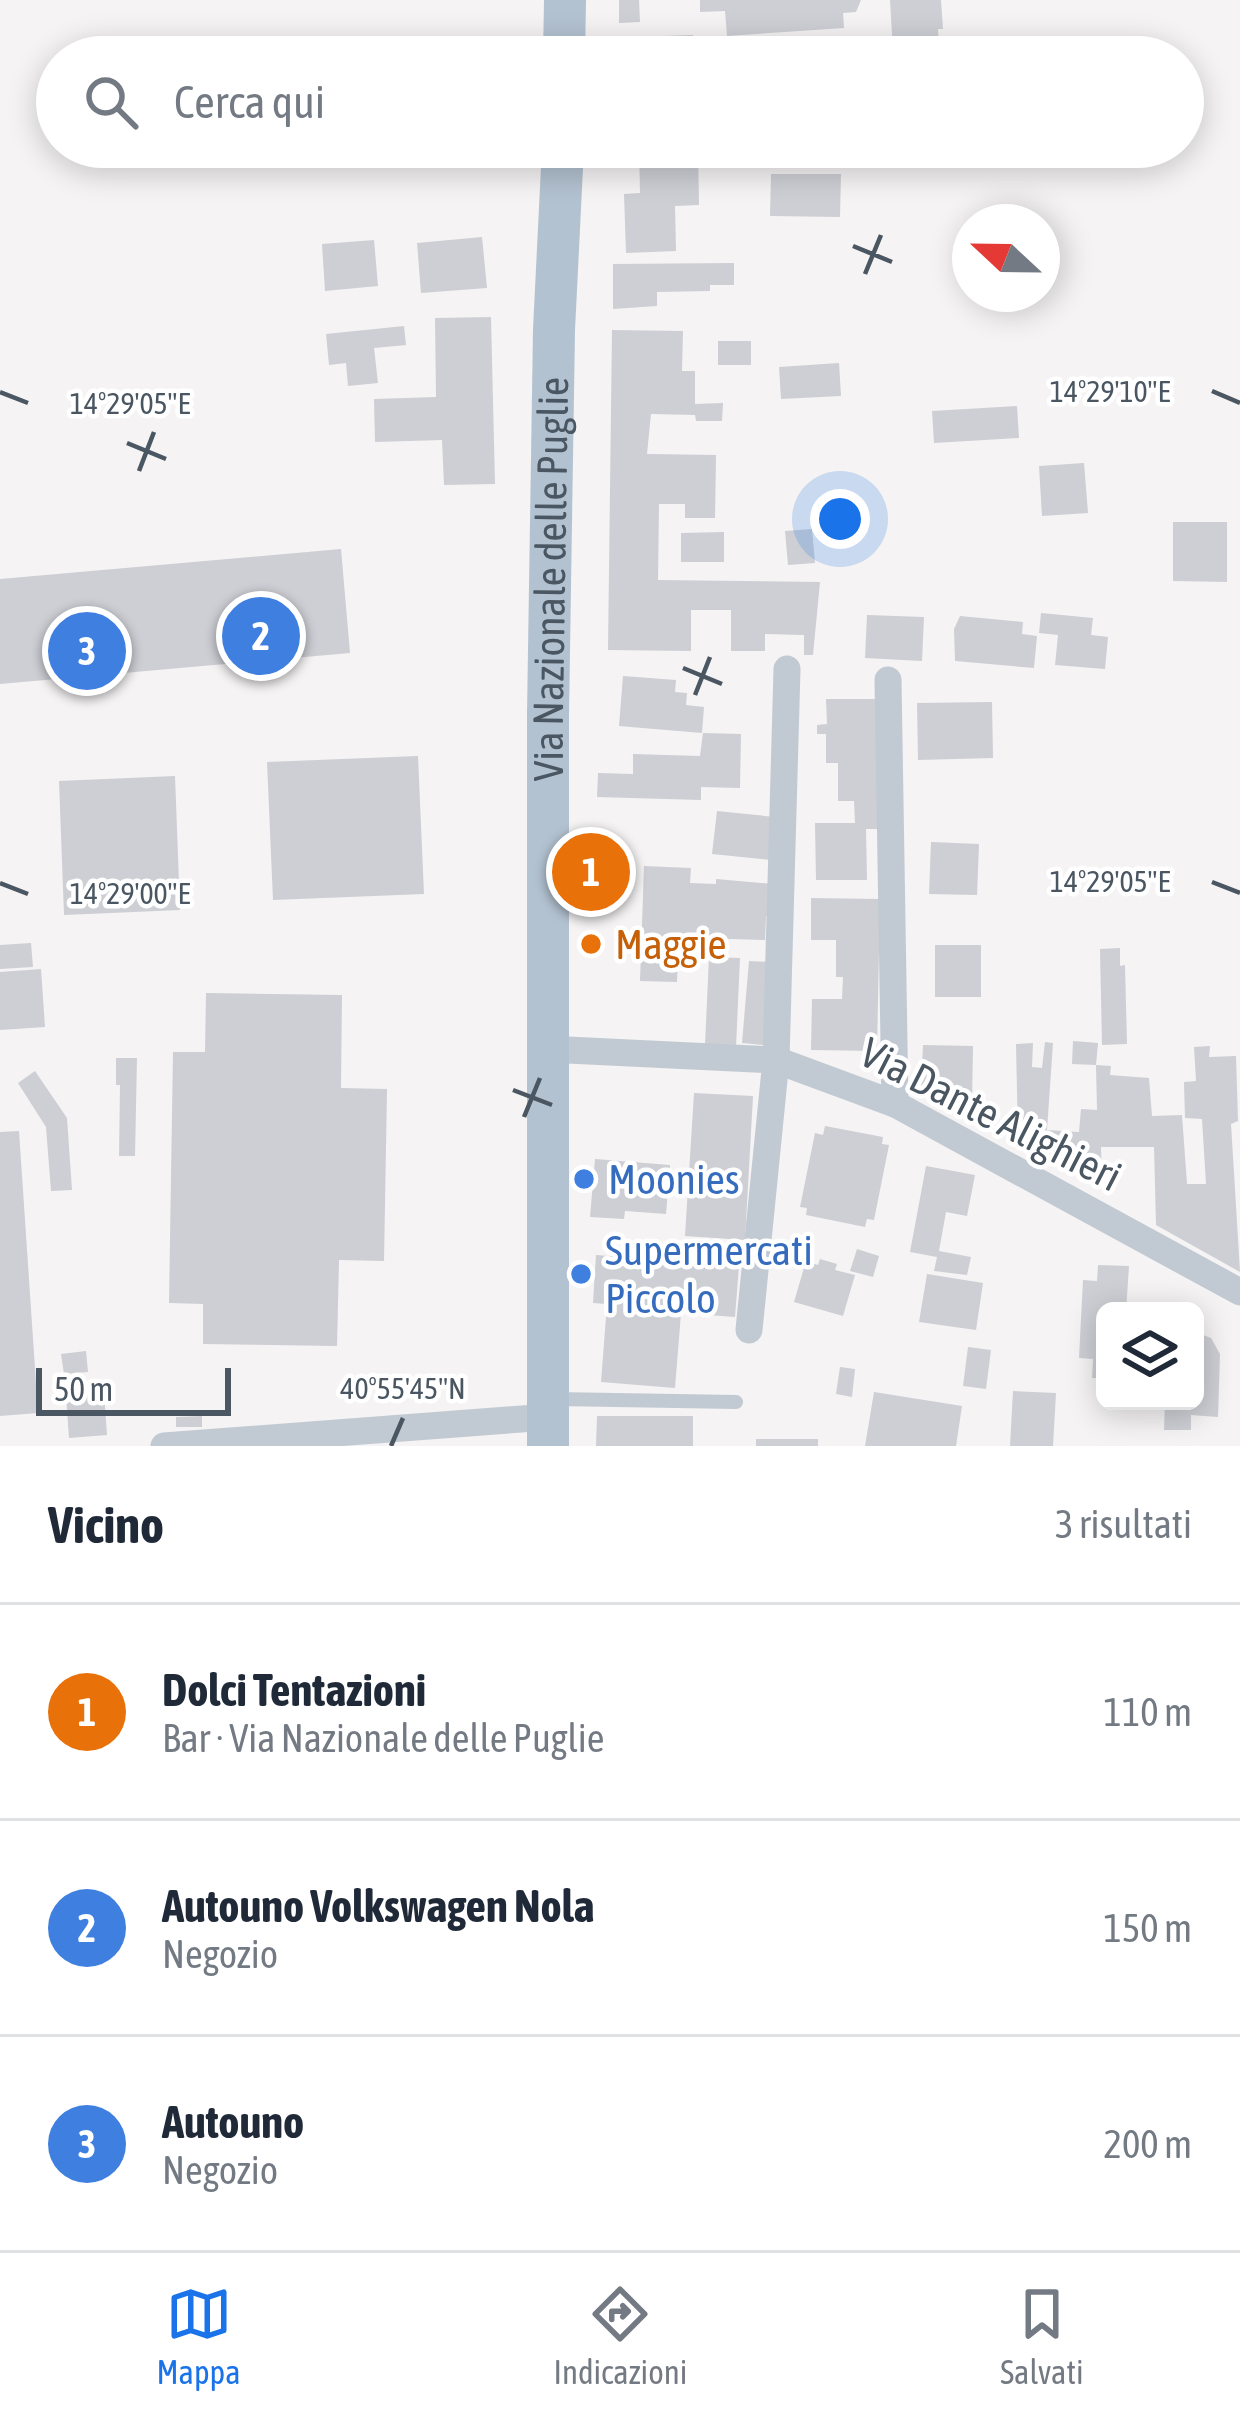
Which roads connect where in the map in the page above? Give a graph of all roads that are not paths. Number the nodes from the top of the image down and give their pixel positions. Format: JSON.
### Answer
{"nodes":[{"id":1,"x":565,"y":0,"type":"edge"},
{"id":2,"x":564,"y":36,"type":"edge"},
{"id":3,"x":562,"y":168,"type":"edge"},
{"id":4,"x":787,"y":669,"type":"dead end"},
{"id":5,"x":889,"y":680,"type":"dead end"},
{"id":6,"x":547,"y":1049,"type":"junction"},
{"id":7,"x":776,"y":1060,"type":"junction"},
{"id":8,"x":895,"y":1104,"type":"junction"},
{"id":9,"x":1240,"y":1292,"type":"edge"},
{"id":10,"x":749,"y":1330,"type":"dead end"},
{"id":11,"x":736,"y":1402,"type":"dead end"},
{"id":12,"x":548,"y":1421,"type":"edge"},
{"id":13,"x":164,"y":1446,"type":"edge"}],
"edges":[{"from":1,"to":2,"type":"main road"},
{"from":3,"to":6,"type":"main road","name":"Via Nazionale delle Puglie"},
{"from":4,"to":7,"type":"street"},
{"from":5,"to":8,"type":"street"},
{"from":6,"to":7,"type":"street","name":"Via Dante Alighieri"},
{"from":6,"to":12,"type":"main road","name":"Via Nazionale delle Puglie"},
{"from":7,"to":8,"type":"street","name":"Via Dante Alighieri"},
{"from":7,"to":10,"type":"street"},
{"from":8,"to":9,"type":"street","name":"Via Dante Alighieri"},
{"from":11,"to":12,"type":"lane"},
{"from":12,"to":13,"type":"street"}]}
